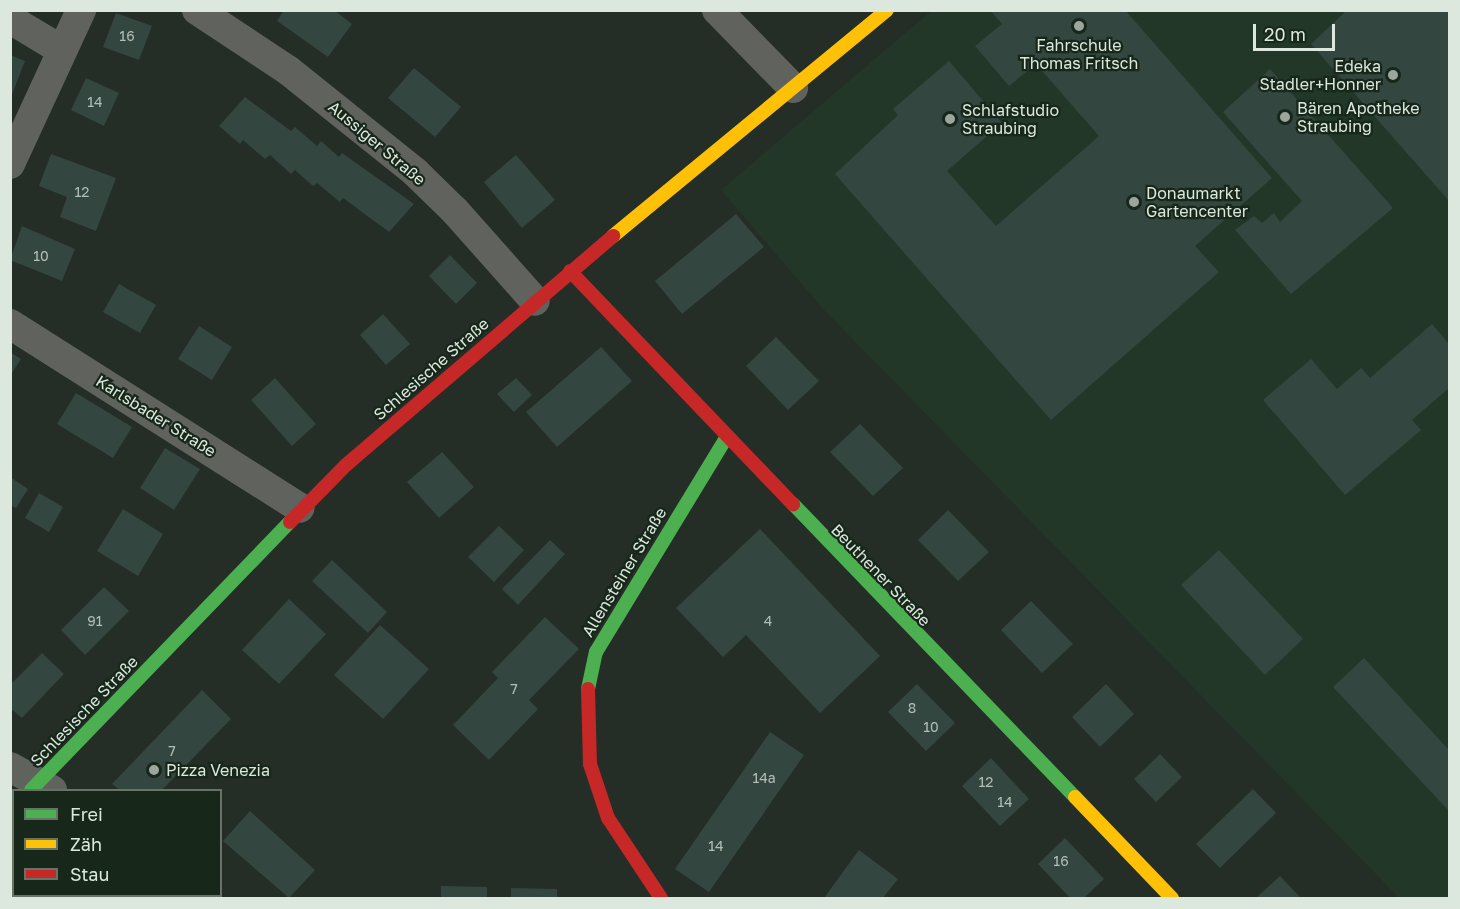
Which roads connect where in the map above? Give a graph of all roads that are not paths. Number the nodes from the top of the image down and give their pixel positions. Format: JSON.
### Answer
{"nodes":[{"id":1,"x":81,"y":10,"type":"edge"},
{"id":2,"x":197,"y":10,"type":"edge"},
{"id":3,"x":717,"y":10,"type":"edge"},
{"id":4,"x":887,"y":10,"type":"edge"},
{"id":5,"x":10,"y":20,"type":"edge"},
{"id":6,"x":60,"y":49,"type":"junction"},
{"id":7,"x":793,"y":88,"type":"junction"},
{"id":8,"x":10,"y":164,"type":"edge"},
{"id":9,"x":570,"y":271,"type":"junction"},
{"id":10,"x":535,"y":301,"type":"junction"},
{"id":11,"x":10,"y":324,"type":"edge"},
{"id":12,"x":726,"y":438,"type":"junction"},
{"id":13,"x":300,"y":508,"type":"junction"},
{"id":14,"x":10,"y":767,"type":"edge"},
{"id":15,"x":40,"y":788,"type":"edge"},
{"id":16,"x":660,"y":898,"type":"edge"},
{"id":17,"x":1172,"y":898,"type":"edge"}],
"edges":[{"from":1,"to":6,"type":"street"},
{"from":2,"to":10,"type":"street","name":"Aussiger Straße"},
{"from":3,"to":7,"type":"street"},
{"from":4,"to":7,"type":"street","name":"Schlesische Straße"},
{"from":5,"to":6,"type":"street"},
{"from":6,"to":8,"type":"street"},
{"from":7,"to":9,"type":"street","name":"Schlesische Straße"},
{"from":9,"to":10,"type":"street","name":"Schlesische Straße"},
{"from":9,"to":12,"type":"street","name":"Beuthener Straße"},
{"from":10,"to":13,"type":"street","name":"Schlesische Straße"},
{"from":11,"to":13,"type":"street","name":"Karlsbader Straße"},
{"from":12,"to":16,"type":"street","name":"Allensteiner Straße"},
{"from":12,"to":17,"type":"street","name":"Beuthener Straße"},
{"from":13,"to":15,"type":"street","name":"Schlesische Straße"},
{"from":14,"to":15,"type":"street"}]}
